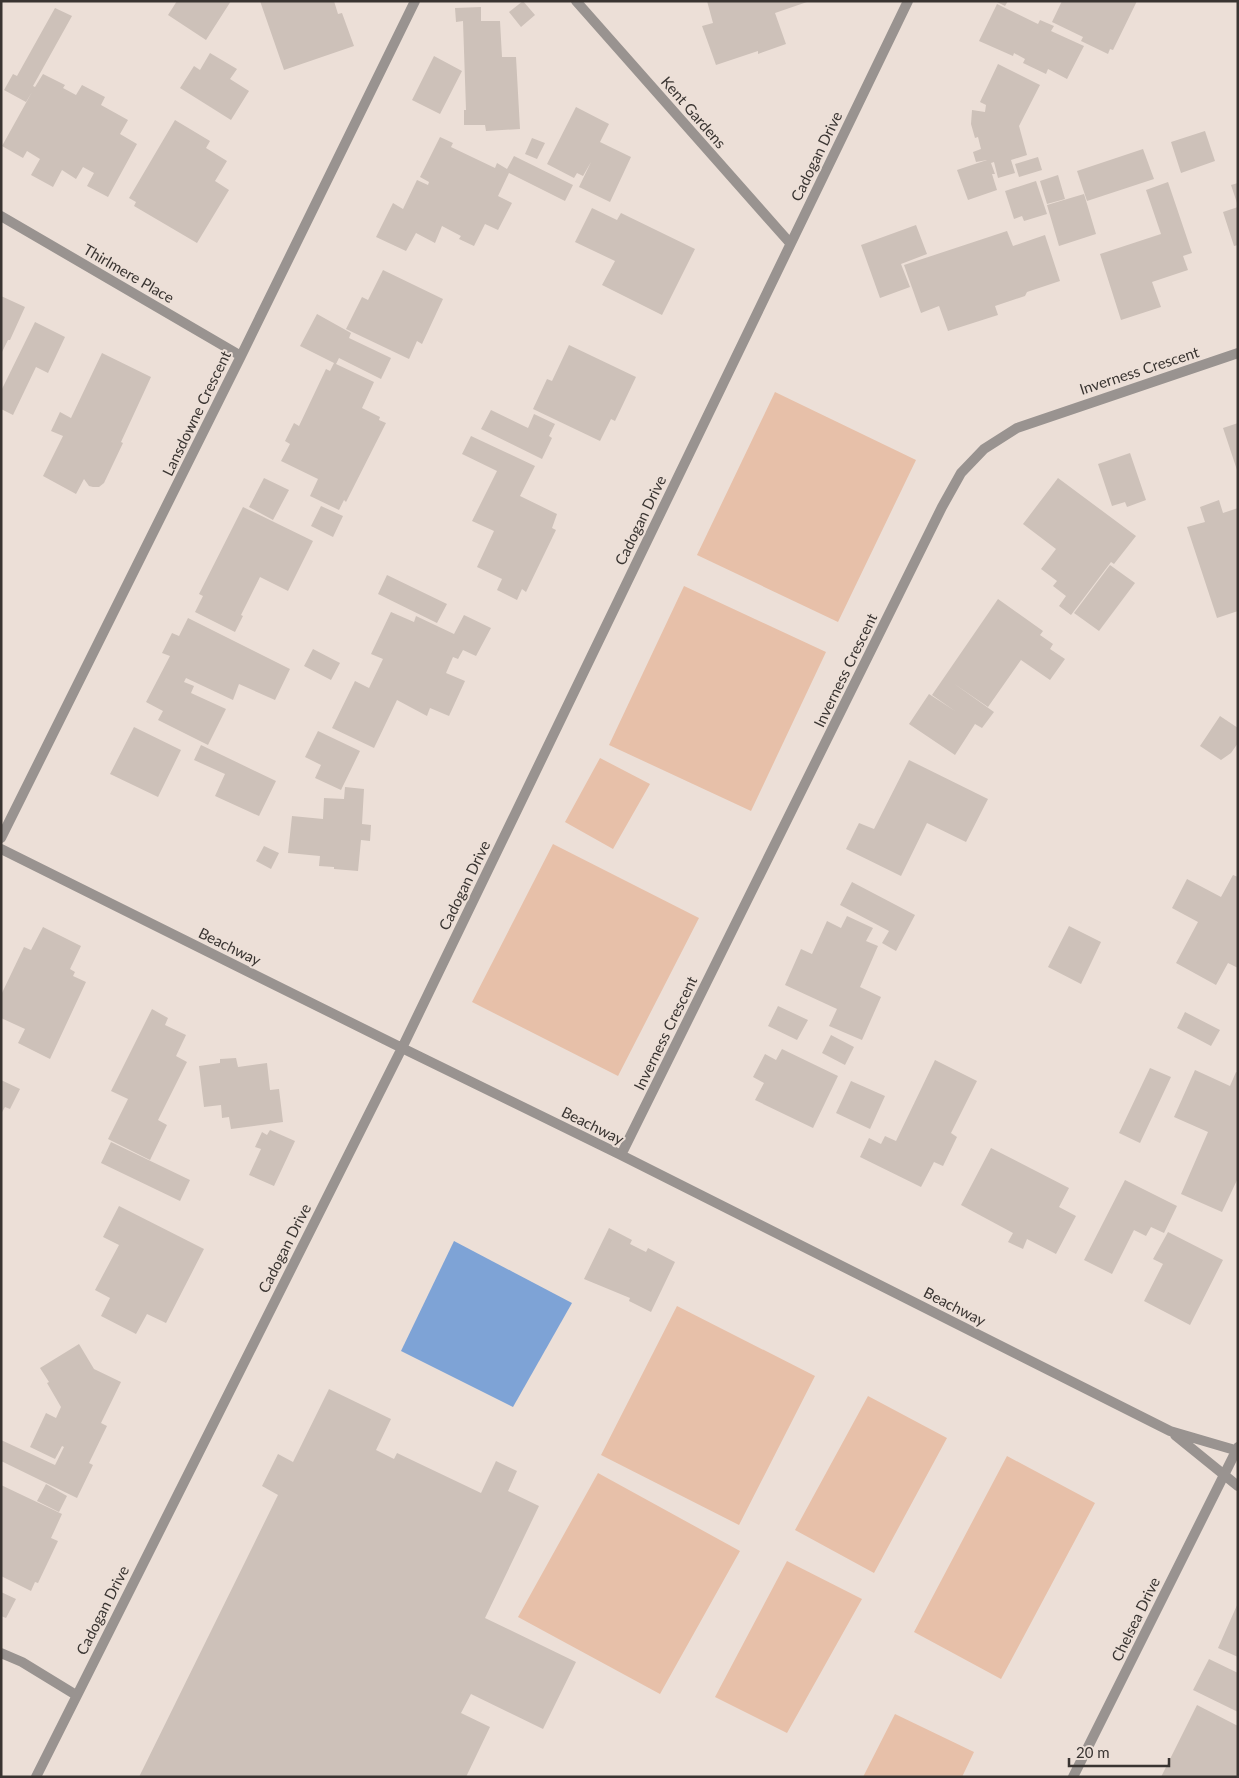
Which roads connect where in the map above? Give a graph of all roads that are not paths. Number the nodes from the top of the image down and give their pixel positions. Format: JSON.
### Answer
{"nodes":[{"id":1,"x":415,"y":1,"type":"edge"},
{"id":2,"x":576,"y":1,"type":"edge"},
{"id":3,"x":908,"y":1,"type":"edge"},
{"id":4,"x":1,"y":216,"type":"edge"},
{"id":5,"x":790,"y":243,"type":"junction"},
{"id":6,"x":1238,"y":353,"type":"edge"},
{"id":7,"x":241,"y":356,"type":"junction"},
{"id":8,"x":1,"y":838,"type":"edge"},
{"id":9,"x":1,"y":848,"type":"edge"},
{"id":10,"x":402,"y":1048,"type":"junction"},
{"id":11,"x":621,"y":1155,"type":"junction"},
{"id":12,"x":1170,"y":1431,"type":"junction"},
{"id":13,"x":1237,"y":1450,"type":"edge"},
{"id":14,"x":1224,"y":1475,"type":"junction"},
{"id":15,"x":1238,"y":1486,"type":"edge"},
{"id":16,"x":1,"y":1653,"type":"edge"},
{"id":17,"x":76,"y":1696,"type":"junction"},
{"id":18,"x":36,"y":1777,"type":"edge"},
{"id":19,"x":1073,"y":1777,"type":"edge"}],
"edges":[{"from":1,"to":7,"type":"street","name":"Lansdowne Crescent"},
{"from":2,"to":5,"type":"street","name":"Kent Gardens"},
{"from":3,"to":5,"type":"street","name":"Cadogan Drive"},
{"from":4,"to":7,"type":"street","name":"Thirlmere Place"},
{"from":5,"to":10,"type":"street","name":"Cadogan Drive"},
{"from":6,"to":11,"type":"street","name":"Inverness Crescent"},
{"from":7,"to":8,"type":"street","name":"Lansdowne Crescent"},
{"from":9,"to":10,"type":"street","name":"Beachway"},
{"from":10,"to":11,"type":"street","name":"Beachway"},
{"from":10,"to":17,"type":"street","name":"Cadogan Drive"},
{"from":11,"to":12,"type":"street","name":"Beachway"},
{"from":12,"to":13,"type":"street","name":"Beachway"},
{"from":12,"to":14,"type":"street","name":"Beachway"},
{"from":13,"to":14,"type":"street","name":"Chelsea Drive"},
{"from":14,"to":15,"type":"street","name":"Beachway"},
{"from":14,"to":19,"type":"street","name":"Chelsea Drive"},
{"from":16,"to":17,"type":"street"},
{"from":17,"to":18,"type":"street","name":"Cadogan Drive"}]}
